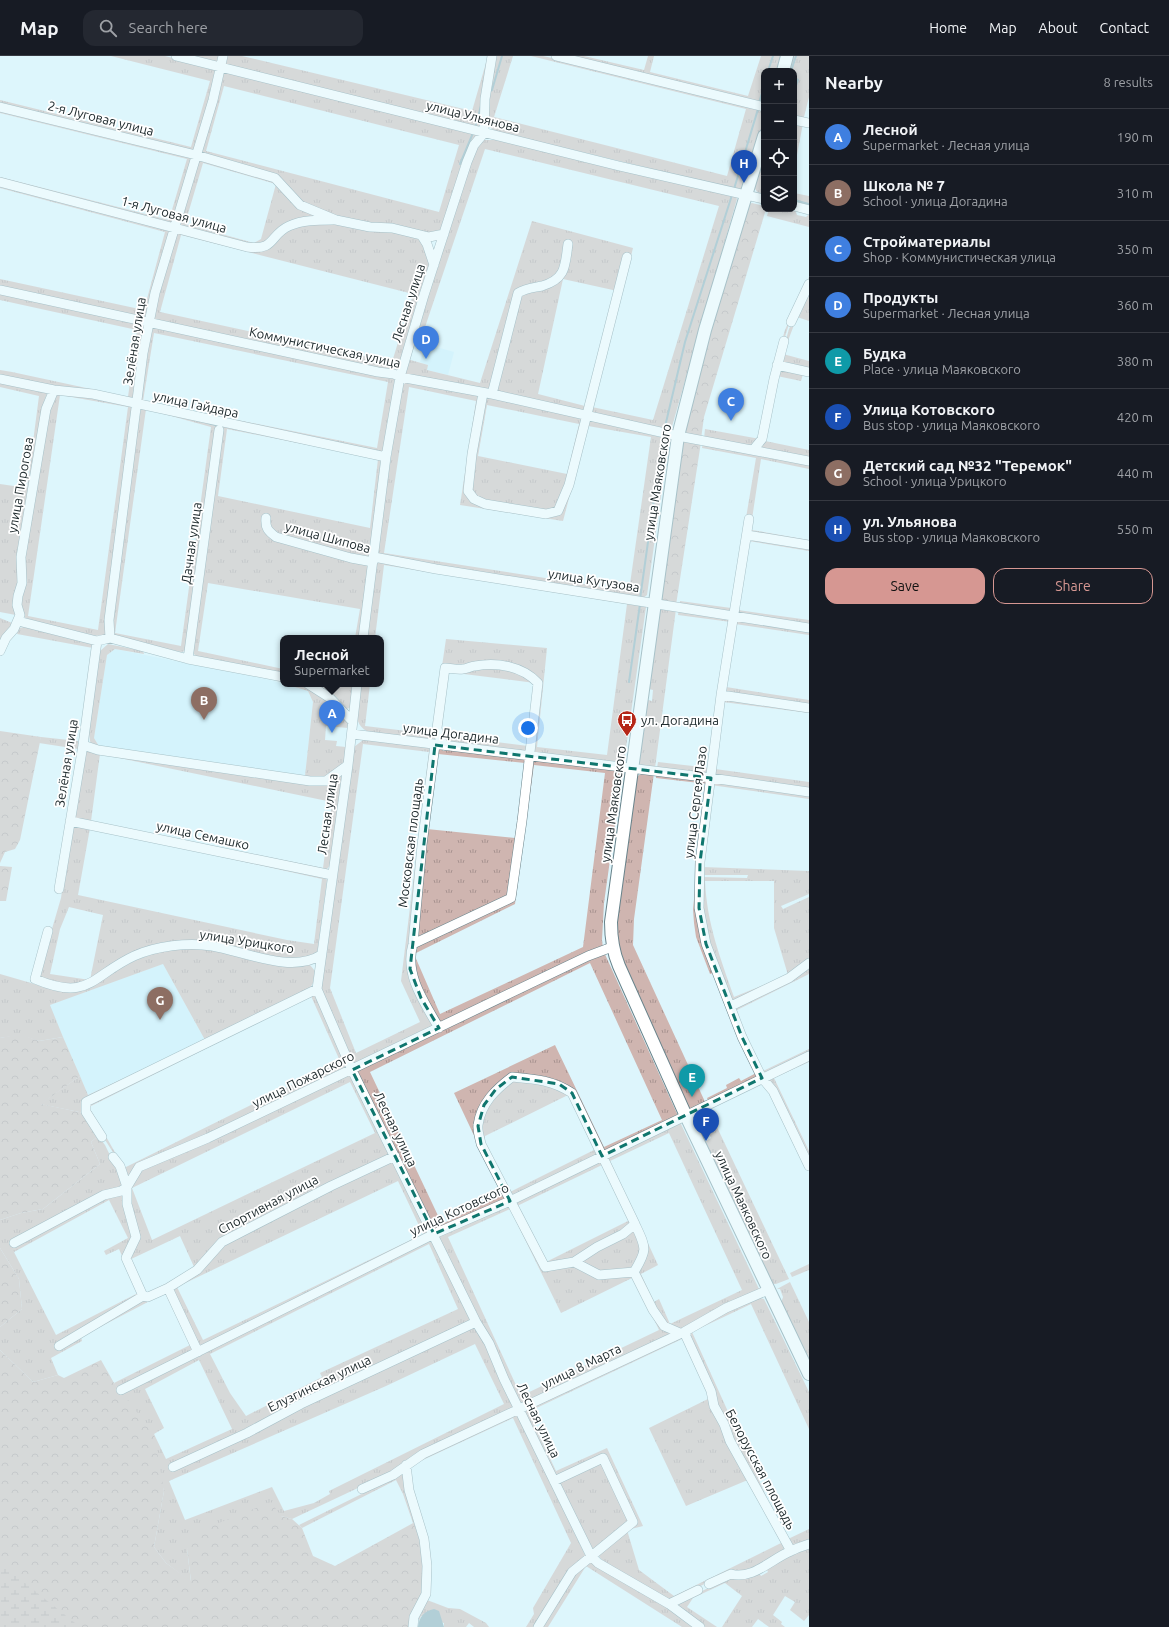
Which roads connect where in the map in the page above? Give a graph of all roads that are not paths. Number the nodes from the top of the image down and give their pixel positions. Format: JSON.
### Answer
{"nodes":[{"id":1,"x":176,"y":56,"type":"edge"},
{"id":2,"x":223,"y":56,"type":"edge"},
{"id":3,"x":492,"y":56,"type":"edge"},
{"id":4,"x":556,"y":56,"type":"edge"},
{"id":5,"x":787,"y":56,"type":"edge"},
{"id":6,"x":220,"y":67,"type":"junction"},
{"id":7,"x":784,"y":68,"type":"edge"},
{"id":8,"x":761,"y":106,"type":"edge"},
{"id":9,"x":0,"y":107,"type":"edge"},
{"id":10,"x":797,"y":121,"type":"edge"},
{"id":11,"x":809,"y":123,"type":"edge"},
{"id":12,"x":484,"y":133,"type":"junction"},
{"id":13,"x":763,"y":140,"type":"edge"},
{"id":14,"x":196,"y":155,"type":"junction"},
{"id":15,"x":0,"y":182,"type":"edge"},
{"id":16,"x":747,"y":195,"type":"junction"},
{"id":17,"x":761,"y":198,"type":"edge"},
{"id":18,"x":797,"y":207,"type":"edge"},
{"id":19,"x":809,"y":210,"type":"edge"},
{"id":20,"x":336,"y":220,"type":"junction"},
{"id":21,"x":176,"y":228,"type":"junction"},
{"id":22,"x":444,"y":234,"type":"junction"},
{"id":23,"x":422,"y":236,"type":"junction"},
{"id":24,"x":568,"y":244,"type":"dead end"},
{"id":25,"x":627,"y":257,"type":"dead end"},
{"id":26,"x":434,"y":265,"type":"junction"},
{"id":27,"x":809,"y":286,"type":"edge"},
{"id":28,"x":0,"y":290,"type":"edge"},
{"id":29,"x":150,"y":322,"type":"junction"},
{"id":30,"x":791,"y":322,"type":"dead end"},
{"id":31,"x":784,"y":341,"type":"dead end"},
{"id":32,"x":778,"y":365,"type":"junction"},
{"id":33,"x":809,"y":372,"type":"edge"},
{"id":34,"x":400,"y":377,"type":"junction"},
{"id":35,"x":0,"y":380,"type":"edge"},
{"id":36,"x":54,"y":390,"type":"junction"},
{"id":37,"x":487,"y":394,"type":"junction"},
{"id":38,"x":137,"y":404,"type":"junction"},
{"id":39,"x":586,"y":416,"type":"junction"},
{"id":40,"x":220,"y":430,"type":"dead end"},
{"id":41,"x":678,"y":436,"type":"junction"},
{"id":42,"x":753,"y":450,"type":"junction"},
{"id":43,"x":386,"y":457,"type":"junction"},
{"id":44,"x":809,"y":461,"type":"edge"},
{"id":45,"x":266,"y":518,"type":"dead end"},
{"id":46,"x":749,"y":519,"type":"dead end"},
{"id":47,"x":747,"y":535,"type":"junction"},
{"id":48,"x":809,"y":545,"type":"edge"},
{"id":49,"x":374,"y":560,"type":"junction"},
{"id":50,"x":653,"y":603,"type":"junction"},
{"id":51,"x":733,"y":616,"type":"junction"},
{"id":52,"x":18,"y":621,"type":"junction"},
{"id":53,"x":809,"y":628,"type":"edge"},
{"id":54,"x":363,"y":635,"type":"edge"},
{"id":55,"x":110,"y":638,"type":"junction"},
{"id":56,"x":97,"y":641,"type":"junction"},
{"id":57,"x":0,"y":651,"type":"edge"},
{"id":58,"x":188,"y":659,"type":"junction"},
{"id":59,"x":280,"y":676,"type":"edge"},
{"id":60,"x":312,"y":687,"type":"edge"},
{"id":61,"x":357,"y":687,"type":"edge"},
{"id":62,"x":721,"y":695,"type":"junction"},
{"id":63,"x":809,"y":708,"type":"edge"},
{"id":64,"x":352,"y":721,"type":"junction"},
{"id":65,"x":352,"y":734,"type":"junction"},
{"id":66,"x":83,"y":745,"type":"junction"},
{"id":67,"x":440,"y":745,"type":"junction"},
{"id":68,"x":530,"y":756,"type":"junction"},
{"id":69,"x":348,"y":765,"type":"junction"},
{"id":70,"x":631,"y":768,"type":"junction"},
{"id":71,"x":710,"y":778,"type":"junction"},
{"id":72,"x":809,"y":792,"type":"edge"},
{"id":73,"x":70,"y":821,"type":"junction"},
{"id":74,"x":332,"y":875,"type":"junction"},
{"id":75,"x":59,"y":889,"type":"dead end"},
{"id":76,"x":48,"y":931,"type":"dead end"},
{"id":77,"x":413,"y":944,"type":"junction"},
{"id":78,"x":612,"y":947,"type":"junction"},
{"id":79,"x":321,"y":955,"type":"junction"},
{"id":80,"x":312,"y":961,"type":"junction"},
{"id":81,"x":809,"y":963,"type":"edge"},
{"id":82,"x":318,"y":970,"type":"junction"},
{"id":83,"x":317,"y":989,"type":"junction"},
{"id":84,"x":731,"y":1006,"type":"junction"},
{"id":85,"x":439,"y":1028,"type":"junction"},
{"id":86,"x":809,"y":1056,"type":"edge"},
{"id":87,"x":352,"y":1070,"type":"junction"},
{"id":88,"x":762,"y":1078,"type":"junction"},
{"id":89,"x":686,"y":1116,"type":"junction"},
{"id":90,"x":102,"y":1137,"type":"dead end"},
{"id":91,"x":395,"y":1156,"type":"junction"},
{"id":92,"x":602,"y":1156,"type":"junction"},
{"id":93,"x":113,"y":1157,"type":"dead end"},
{"id":94,"x":809,"y":1166,"type":"edge"},
{"id":95,"x":127,"y":1187,"type":"junction"},
{"id":96,"x":510,"y":1201,"type":"junction"},
{"id":97,"x":635,"y":1224,"type":"junction"},
{"id":98,"x":434,"y":1234,"type":"junction"},
{"id":99,"x":14,"y":1243,"type":"dead end"},
{"id":100,"x":574,"y":1262,"type":"junction"},
{"id":101,"x":634,"y":1272,"type":"junction"},
{"id":102,"x":168,"y":1288,"type":"junction"},
{"id":103,"x":768,"y":1290,"type":"junction"},
{"id":104,"x":143,"y":1296,"type":"junction"},
{"id":105,"x":476,"y":1322,"type":"junction"},
{"id":106,"x":682,"y":1333,"type":"junction"},
{"id":107,"x":59,"y":1346,"type":"dead end"},
{"id":108,"x":198,"y":1352,"type":"junction"},
{"id":109,"x":809,"y":1374,"type":"edge"},
{"id":110,"x":121,"y":1390,"type":"dead end"},
{"id":111,"x":520,"y":1410,"type":"junction"},
{"id":112,"x":406,"y":1465,"type":"junction"},
{"id":113,"x":173,"y":1467,"type":"dead end"},
{"id":114,"x":554,"y":1481,"type":"junction"},
{"id":115,"x":362,"y":1489,"type":"dead end"},
{"id":116,"x":809,"y":1544,"type":"edge"},
{"id":117,"x":791,"y":1551,"type":"junction"},
{"id":118,"x":591,"y":1556,"type":"junction"},
{"id":119,"x":709,"y":1584,"type":"dead end"},
{"id":120,"x":698,"y":1590,"type":"dead end"},
{"id":121,"x":669,"y":1604,"type":"junction"},
{"id":122,"x":413,"y":1627,"type":"edge"},
{"id":123,"x":538,"y":1627,"type":"edge"},
{"id":124,"x":700,"y":1627,"type":"edge"}],
"edges":[{"from":1,"to":6,"type":"street","name":"улица Ульянова"},
{"from":2,"to":6,"type":"street","name":"Зелёная улица"},
{"from":3,"to":12,"type":"street"},
{"from":4,"to":8,"type":"street"},
{"from":5,"to":7,"type":"main road"},
{"from":6,"to":12,"type":"street","name":"улица Ульянова"},
{"from":6,"to":14,"type":"street","name":"Зелёная улица"},
{"from":9,"to":14,"type":"street","name":"2-я Луговая улица"},
{"from":10,"to":11,"type":"street"},
{"from":12,"to":16,"type":"street","name":"улица Ульянова"},
{"from":12,"to":22,"type":"street","name":"Лесная улица"},
{"from":13,"to":16,"type":"main road","name":"улица Маяковского"},
{"from":14,"to":20,"type":"street","name":"1-я Луговая улица"},
{"from":14,"to":21,"type":"street","name":"Зелёная улица"},
{"from":15,"to":21,"type":"street","name":"1-я Луговая улица"},
{"from":16,"to":17,"type":"street","name":"улица Ульянова"},
{"from":16,"to":41,"type":"main road","name":"улица Маяковского"},
{"from":18,"to":19,"type":"street"},
{"from":20,"to":21,"type":"street","name":"1-я Луговая улица"},
{"from":20,"to":23,"type":"street","name":"1-я Луговая улица"},
{"from":21,"to":29,"type":"street","name":"Зелёная улица"},
{"from":22,"to":23,"type":"street","name":"1-я Луговая улица"},
{"from":22,"to":26,"type":"street","name":"Лесная улица"},
{"from":23,"to":26,"type":"street"},
{"from":24,"to":37,"type":"street"},
{"from":25,"to":39,"type":"street"},
{"from":26,"to":34,"type":"street","name":"Лесная улица"},
{"from":27,"to":30,"type":"street"},
{"from":28,"to":29,"type":"street","name":"Коммунистическая улица"},
{"from":29,"to":34,"type":"street","name":"Коммунистическая улица"},
{"from":29,"to":38,"type":"street","name":"Зелёная улица"},
{"from":31,"to":32,"type":"street"},
{"from":32,"to":33,"type":"street"},
{"from":32,"to":42,"type":"street"},
{"from":34,"to":37,"type":"street","name":"Коммунистическая улица"},
{"from":34,"to":43,"type":"street","name":"Лесная улица"},
{"from":35,"to":36,"type":"street","name":"улица Гайдара"},
{"from":36,"to":38,"type":"street","name":"улица Гайдара"},
{"from":36,"to":52,"type":"street","name":"улица Пирогова"},
{"from":37,"to":39,"type":"street","name":"Коммунистическая улица"},
{"from":37,"to":39,"type":"street"},
{"from":38,"to":43,"type":"street","name":"улица Гайдара"},
{"from":38,"to":55,"type":"street","name":"Зелёная улица"},
{"from":39,"to":41,"type":"street","name":"Коммунистическая улица"},
{"from":40,"to":58,"type":"street","name":"Дачная улица"},
{"from":41,"to":42,"type":"street","name":"Коммунистическая улица"},
{"from":41,"to":50,"type":"main road","name":"улица Маяковского"},
{"from":42,"to":44,"type":"street","name":"Коммунистическая улица"},
{"from":43,"to":49,"type":"street","name":"Лесная улица"},
{"from":45,"to":49,"type":"street","name":"улица Шипова"},
{"from":46,"to":47,"type":"street","name":"улица Сергея Лазо"},
{"from":47,"to":48,"type":"street"},
{"from":47,"to":51,"type":"street","name":"улица Сергея Лазо"},
{"from":49,"to":50,"type":"street","name":"улица Кутузова"},
{"from":49,"to":54,"type":"street","name":"Лесная улица"},
{"from":50,"to":51,"type":"street","name":"улица Кутузова"},
{"from":50,"to":70,"type":"main road","name":"улица Маяковского"},
{"from":51,"to":53,"type":"street","name":"улица Кутузова"},
{"from":51,"to":62,"type":"street","name":"улица Сергея Лазо"},
{"from":52,"to":56,"type":"street"},
{"from":52,"to":57,"type":"street"},
{"from":55,"to":56,"type":"street"},
{"from":55,"to":58,"type":"street"},
{"from":56,"to":66,"type":"street","name":"Зелёная улица"},
{"from":58,"to":59,"type":"street"},
{"from":60,"to":64,"type":"street"},
{"from":61,"to":64,"type":"street","name":"Лесная улица"},
{"from":62,"to":63,"type":"street"},
{"from":62,"to":71,"type":"street","name":"улица Сергея Лазо"},
{"from":64,"to":65,"type":"street","name":"Лесная улица"},
{"from":65,"to":67,"type":"street","name":"улица Догадина"},
{"from":65,"to":69,"type":"street","name":"Лесная улица"},
{"from":66,"to":69,"type":"street"},
{"from":66,"to":73,"type":"street","name":"Зелёная улица"},
{"from":67,"to":68,"type":"street","name":"улица Догадина"},
{"from":67,"to":68,"type":"street"},
{"from":67,"to":77,"type":"street","name":"Московская площадь"},
{"from":68,"to":70,"type":"street","name":"улица Догадина"},
{"from":68,"to":77,"type":"street"},
{"from":69,"to":74,"type":"street","name":"Лесная улица"},
{"from":70,"to":71,"type":"street","name":"улица Догадина"},
{"from":70,"to":78,"type":"main road","name":"улица Маяковского"},
{"from":71,"to":72,"type":"street","name":"улица Догадина"},
{"from":71,"to":84,"type":"street","name":"улица Сергея Лазо"},
{"from":73,"to":74,"type":"street","name":"улица Семашко"},
{"from":73,"to":75,"type":"street","name":"Зелёная улица"},
{"from":74,"to":79,"type":"street","name":"Лесная улица"},
{"from":76,"to":80,"type":"street","name":"улица Урицкого"},
{"from":77,"to":85,"type":"street","name":"Московская площадь"},
{"from":78,"to":85,"type":"street","name":"улица Пожарского"},
{"from":78,"to":89,"type":"main road","name":"улица Маяковского"},
{"from":79,"to":80,"type":"street"},
{"from":79,"to":82,"type":"street","name":"Лесная улица"},
{"from":80,"to":82,"type":"street"},
{"from":81,"to":84,"type":"street"},
{"from":82,"to":83,"type":"street","name":"Лесная улица"},
{"from":83,"to":87,"type":"street","name":"Лесная улица"},
{"from":83,"to":90,"type":"street"},
{"from":84,"to":88,"type":"street","name":"улица Сергея Лазо"},
{"from":85,"to":87,"type":"street","name":"улица Пожарского"},
{"from":86,"to":88,"type":"street","name":"улица Котовского"},
{"from":87,"to":91,"type":"street","name":"Лесная улица"},
{"from":87,"to":95,"type":"street","name":"улица Пожарского"},
{"from":88,"to":89,"type":"street","name":"улица Котовского"},
{"from":88,"to":94,"type":"street","name":"улица Сергея Лазо"},
{"from":89,"to":92,"type":"street","name":"улица Котовского"},
{"from":89,"to":103,"type":"main road","name":"улица Маяковского"},
{"from":91,"to":98,"type":"street","name":"Лесная улица"},
{"from":91,"to":102,"type":"street","name":"Спортивная улица"},
{"from":92,"to":96,"type":"street","name":"улица Котовского"},
{"from":92,"to":96,"type":"street"},
{"from":92,"to":97,"type":"street"},
{"from":93,"to":95,"type":"street"},
{"from":95,"to":99,"type":"street"},
{"from":95,"to":104,"type":"street"},
{"from":96,"to":98,"type":"street","name":"улица Котовского"},
{"from":96,"to":100,"type":"street"},
{"from":97,"to":100,"type":"street"},
{"from":97,"to":101,"type":"street"},
{"from":98,"to":105,"type":"street","name":"Лесная улица"},
{"from":98,"to":108,"type":"street","name":"улица Котовского"},
{"from":100,"to":101,"type":"street"},
{"from":101,"to":106,"type":"street"},
{"from":102,"to":104,"type":"street","name":"Спортивная улица"},
{"from":102,"to":108,"type":"street"},
{"from":103,"to":106,"type":"street","name":"улица 8 Марта"},
{"from":103,"to":109,"type":"main road","name":"улица Маяковского"},
{"from":104,"to":107,"type":"street","name":"Спортивная улица"},
{"from":105,"to":111,"type":"street","name":"Лесная улица"},
{"from":105,"to":113,"type":"street","name":"Елузгинская улица"},
{"from":106,"to":111,"type":"street","name":"улица 8 Марта"},
{"from":106,"to":117,"type":"street","name":"Белорусская площадь"},
{"from":108,"to":110,"type":"street","name":"улица Котовского"},
{"from":111,"to":112,"type":"street","name":"улица 8 Марта"},
{"from":111,"to":114,"type":"street","name":"Лесная улица"},
{"from":112,"to":115,"type":"street","name":"улица 8 Марта"},
{"from":112,"to":122,"type":"street"},
{"from":114,"to":118,"type":"street","name":"Лесная улица"},
{"from":114,"to":118,"type":"street"},
{"from":116,"to":117,"type":"street","name":"Белорусская площадь"},
{"from":117,"to":119,"type":"street","name":"Белорусская площадь"},
{"from":118,"to":121,"type":"street"},
{"from":118,"to":123,"type":"street"},
{"from":120,"to":121,"type":"street"},
{"from":121,"to":124,"type":"street"}]}
